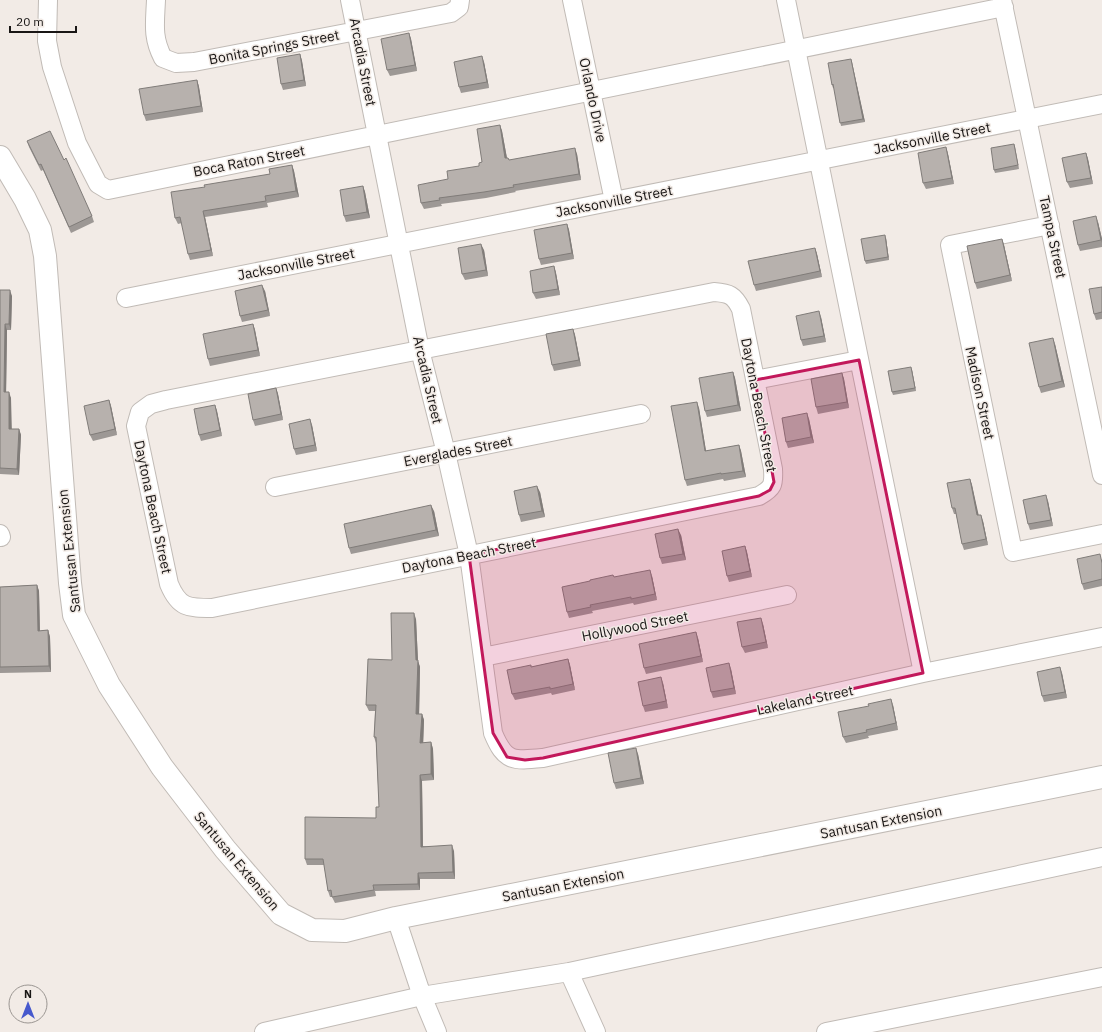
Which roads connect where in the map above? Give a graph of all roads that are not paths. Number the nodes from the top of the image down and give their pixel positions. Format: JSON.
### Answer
{"nodes":[{"id":1,"x":48,"y":0,"type":"edge"},
{"id":2,"x":156,"y":0,"type":"edge"},
{"id":3,"x":350,"y":0,"type":"edge"},
{"id":4,"x":460,"y":0,"type":"edge"},
{"id":5,"x":572,"y":0,"type":"edge"},
{"id":6,"x":786,"y":0,"type":"edge"},
{"id":7,"x":1003,"y":4,"type":"edge"},
{"id":8,"x":356,"y":32,"type":"junction"},
{"id":9,"x":796,"y":50,"type":"junction"},
{"id":10,"x":591,"y":92,"type":"junction"},
{"id":11,"x":1102,"y":104,"type":"edge"},
{"id":12,"x":1028,"y":119,"type":"junction"},
{"id":13,"x":377,"y":135,"type":"junction"},
{"id":14,"x":0,"y":157,"type":"edge"},
{"id":15,"x":818,"y":160,"type":"junction"},
{"id":16,"x":614,"y":201,"type":"junction"},
{"id":17,"x":1050,"y":225,"type":"junction"},
{"id":18,"x":399,"y":244,"type":"junction"},
{"id":19,"x":126,"y":298,"type":"dead end"},
{"id":20,"x":420,"y":350,"type":"junction"},
{"id":21,"x":859,"y":360,"type":"junction"},
{"id":22,"x":755,"y":380,"type":"junction"},
{"id":23,"x":641,"y":414,"type":"dead end"},
{"id":24,"x":446,"y":453,"type":"junction"},
{"id":25,"x":1102,"y":475,"type":"edge"},
{"id":26,"x":275,"y":488,"type":"dead end"},
{"id":27,"x":1102,"y":534,"type":"edge"},
{"id":28,"x":468,"y":555,"type":"junction"},
{"id":29,"x":787,"y":596,"type":"dead end"},
{"id":30,"x":1102,"y":637,"type":"edge"},
{"id":31,"x":483,"y":657,"type":"junction"},
{"id":32,"x":923,"y":674,"type":"junction"},
{"id":33,"x":508,"y":757,"type":"joint"},
{"id":34,"x":1102,"y":777,"type":"edge"},
{"id":35,"x":1102,"y":857,"type":"edge"},
{"id":36,"x":396,"y":918,"type":"junction"},
{"id":37,"x":568,"y":972,"type":"junction"},
{"id":38,"x":1102,"y":977,"type":"edge"},
{"id":39,"x":422,"y":996,"type":"junction"},
{"id":40,"x":288,"y":1030,"type":"edge"},
{"id":41,"x":264,"y":1032,"type":"edge"},
{"id":42,"x":437,"y":1032,"type":"edge"},
{"id":43,"x":596,"y":1032,"type":"edge"},
{"id":44,"x":826,"y":1032,"type":"edge"}],
"edges":[{"from":1,"to":13,"type":"street","name":"Boca Raton Street"},
{"from":2,"to":8,"type":"street","name":"Bonita Springs Street"},
{"from":3,"to":8,"type":"street","name":"Arcadia Street"},
{"from":4,"to":8,"type":"street","name":"Bonita Springs Street"},
{"from":5,"to":10,"type":"street","name":"Orlando Drive"},
{"from":6,"to":9,"type":"street"},
{"from":7,"to":9,"type":"street","name":"Boca Raton Street"},
{"from":7,"to":12,"type":"street","name":"Tampa Street"},
{"from":8,"to":13,"type":"street","name":"Arcadia Street"},
{"from":9,"to":10,"type":"street","name":"Boca Raton Street"},
{"from":9,"to":15,"type":"street"},
{"from":10,"to":13,"type":"street","name":"Boca Raton Street"},
{"from":10,"to":16,"type":"street","name":"Orlando Drive"},
{"from":11,"to":12,"type":"street","name":"Jacksonville Street"},
{"from":12,"to":15,"type":"street","name":"Jacksonville Street"},
{"from":12,"to":17,"type":"street","name":"Tampa Street"},
{"from":13,"to":18,"type":"street","name":"Arcadia Street"},
{"from":14,"to":36,"type":"street","name":"Santusan Extension"},
{"from":15,"to":16,"type":"street","name":"Jacksonville Street"},
{"from":15,"to":21,"type":"street"},
{"from":16,"to":18,"type":"street","name":"Jacksonville Street"},
{"from":17,"to":25,"type":"street","name":"Tampa Street"},
{"from":17,"to":27,"type":"street","name":"Madison Street"},
{"from":18,"to":19,"type":"street","name":"Jacksonville Street"},
{"from":18,"to":20,"type":"street","name":"Arcadia Street"},
{"from":20,"to":22,"type":"street","name":"Daytona Beach Street"},
{"from":20,"to":24,"type":"street","name":"Arcadia Street"},
{"from":20,"to":28,"type":"street","name":"Daytona Beach Street"},
{"from":21,"to":22,"type":"street"},
{"from":21,"to":32,"type":"street"},
{"from":22,"to":28,"type":"street","name":"Daytona Beach Street"},
{"from":23,"to":24,"type":"street","name":"Everglades Street"},
{"from":24,"to":26,"type":"street","name":"Everglades Street"},
{"from":24,"to":28,"type":"street","name":"Arcadia Street"},
{"from":28,"to":31,"type":"street","name":"Arcadia Street"},
{"from":29,"to":31,"type":"street","name":"Hollywood Street"},
{"from":30,"to":32,"type":"street","name":"Lakeland Street"},
{"from":31,"to":33,"type":"street","name":"Arcadia Street"},
{"from":32,"to":33,"type":"street","name":"Lakeland Street"},
{"from":34,"to":36,"type":"street","name":"Santusan Extension"},
{"from":35,"to":37,"type":"street"},
{"from":36,"to":39,"type":"street"},
{"from":37,"to":39,"type":"street"},
{"from":37,"to":43,"type":"street"},
{"from":38,"to":44,"type":"street"},
{"from":39,"to":40,"type":"street"},
{"from":39,"to":42,"type":"street"},
{"from":40,"to":41,"type":"street"}]}
